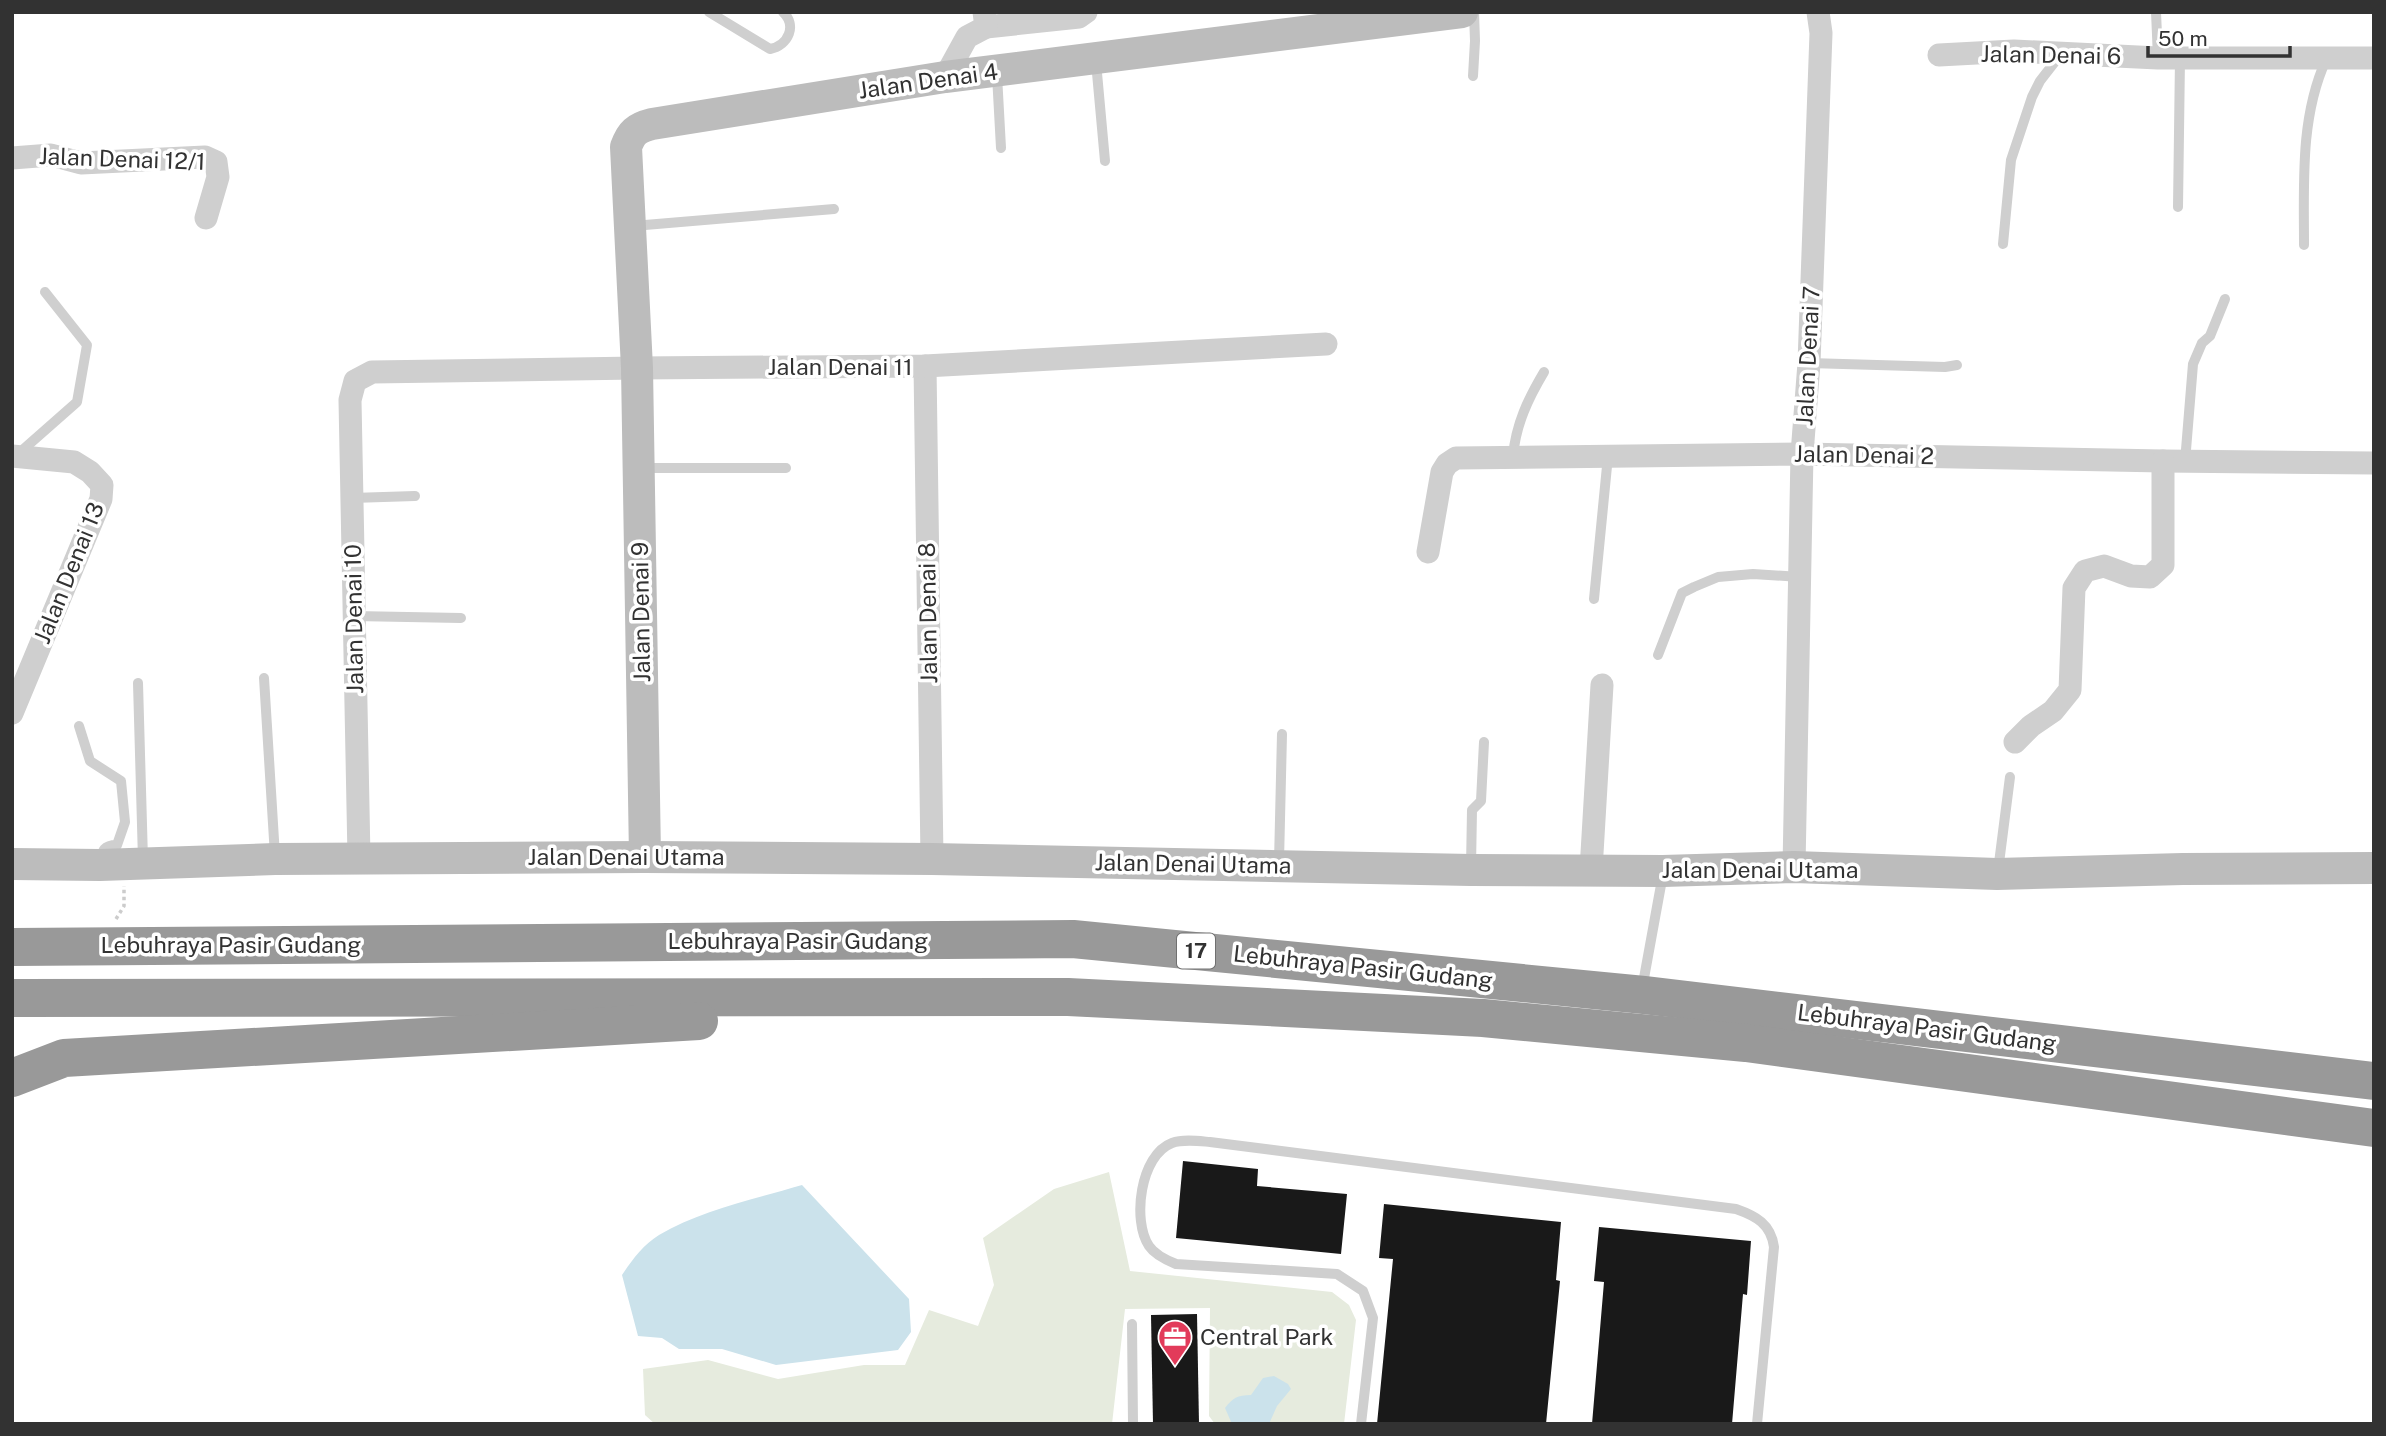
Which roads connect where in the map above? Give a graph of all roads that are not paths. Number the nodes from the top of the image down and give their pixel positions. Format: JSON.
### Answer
{"nodes":[{"id":1,"x":709,"y":12,"type":"edge"},
{"id":2,"x":783,"y":12,"type":"edge"},
{"id":3,"x":1086,"y":12,"type":"edge"},
{"id":4,"x":1462,"y":12,"type":"edge"},
{"id":5,"x":1474,"y":12,"type":"edge"},
{"id":6,"x":1818,"y":12,"type":"edge"},
{"id":7,"x":2156,"y":12,"type":"edge"},
{"id":8,"x":1038,"y":17,"type":"edge"},
{"id":9,"x":1391,"y":17,"type":"edge"},
{"id":10,"x":985,"y":19,"type":"edge"},
{"id":11,"x":1938,"y":54,"type":"dead end"},
{"id":12,"x":2061,"y":54,"type":"junction"},
{"id":13,"x":2169,"y":58,"type":"junction"},
{"id":14,"x":2374,"y":58,"type":"edge"},
{"id":15,"x":1096,"y":59,"type":"junction"},
{"id":16,"x":2326,"y":60,"type":"junction"},
{"id":17,"x":997,"y":72,"type":"junction"},
{"id":18,"x":1473,"y":76,"type":"dead end"},
{"id":19,"x":946,"y":77,"type":"junction"},
{"id":20,"x":1002,"y":148,"type":"dead end"},
{"id":21,"x":12,"y":158,"type":"edge"},
{"id":22,"x":1105,"y":162,"type":"dead end"},
{"id":23,"x":2178,"y":207,"type":"dead end"},
{"id":24,"x":834,"y":209,"type":"dead end"},
{"id":25,"x":206,"y":218,"type":"dead end"},
{"id":26,"x":630,"y":226,"type":"junction"},
{"id":27,"x":2003,"y":244,"type":"dead end"},
{"id":28,"x":2304,"y":245,"type":"dead end"},
{"id":29,"x":45,"y":292,"type":"dead end"},
{"id":30,"x":2225,"y":299,"type":"dead end"},
{"id":31,"x":1326,"y":344,"type":"dead end"},
{"id":32,"x":1809,"y":363,"type":"junction"},
{"id":33,"x":1958,"y":365,"type":"dead end"},
{"id":34,"x":925,"y":366,"type":"junction"},
{"id":35,"x":637,"y":368,"type":"junction"},
{"id":36,"x":1544,"y":372,"type":"dead end"},
{"id":37,"x":355,"y":382,"type":"joint"},
{"id":38,"x":1802,"y":454,"type":"junction"},
{"id":39,"x":14,"y":456,"type":"edge"},
{"id":40,"x":1513,"y":456,"type":"junction"},
{"id":41,"x":1608,"y":456,"type":"junction"},
{"id":42,"x":2174,"y":461,"type":"junction"},
{"id":43,"x":2374,"y":463,"type":"edge"},
{"id":44,"x":639,"y":468,"type":"junction"},
{"id":45,"x":786,"y":468,"type":"dead end"},
{"id":46,"x":415,"y":496,"type":"dead end"},
{"id":47,"x":352,"y":498,"type":"junction"},
{"id":48,"x":1428,"y":552,"type":"dead end"},
{"id":49,"x":1800,"y":577,"type":"junction"},
{"id":50,"x":1594,"y":599,"type":"dead end"},
{"id":51,"x":354,"y":616,"type":"junction"},
{"id":52,"x":461,"y":618,"type":"dead end"},
{"id":53,"x":1658,"y":654,"type":"dead end"},
{"id":54,"x":264,"y":678,"type":"dead end"},
{"id":55,"x":138,"y":683,"type":"dead end"},
{"id":56,"x":1602,"y":685,"type":"dead end"},
{"id":57,"x":12,"y":713,"type":"edge"},
{"id":58,"x":79,"y":726,"type":"dead end"},
{"id":59,"x":1282,"y":734,"type":"dead end"},
{"id":60,"x":1484,"y":742,"type":"dead end"},
{"id":61,"x":2015,"y":742,"type":"dead end"},
{"id":62,"x":2010,"y":777,"type":"dead end"},
{"id":63,"x":645,"y":856,"type":"junction"},
{"id":64,"x":359,"y":858,"type":"junction"},
{"id":65,"x":275,"y":859,"type":"junction"},
{"id":66,"x":932,"y":859,"type":"junction"},
{"id":67,"x":12,"y":864,"type":"edge"},
{"id":68,"x":121,"y":864,"type":"junction"},
{"id":69,"x":1279,"y":865,"type":"junction"},
{"id":70,"x":1794,"y":867,"type":"junction"},
{"id":71,"x":2374,"y":868,"type":"edge"},
{"id":72,"x":1471,"y":870,"type":"junction"},
{"id":73,"x":1591,"y":870,"type":"junction"},
{"id":74,"x":1663,"y":871,"type":"junction"},
{"id":75,"x":1997,"y":874,"type":"junction"},
{"id":76,"x":12,"y":947,"type":"edge"},
{"id":77,"x":1641,"y":995,"type":"junction"},
{"id":78,"x":1068,"y":997,"type":"junction"},
{"id":79,"x":12,"y":998,"type":"edge"},
{"id":80,"x":12,"y":1078,"type":"edge"},
{"id":81,"x":2374,"y":1081,"type":"edge"},
{"id":82,"x":2374,"y":1128,"type":"edge"},
{"id":83,"x":1132,"y":1324,"type":"dead end"},
{"id":84,"x":1133,"y":1424,"type":"edge"},
{"id":85,"x":1361,"y":1424,"type":"edge"},
{"id":86,"x":1757,"y":1424,"type":"edge"}],
"edges":[{"from":1,"to":2,"type":"lane"},
{"from":3,"to":8,"type":"street"},
{"from":4,"to":9,"type":"street","name":"Jalan Denai 4"},
{"from":5,"to":18,"type":"lane"},
{"from":6,"to":32,"type":"street","name":"Jalan Denai 7"},
{"from":7,"to":13,"type":"lane"},
{"from":8,"to":10,"type":"street"},
{"from":9,"to":15,"type":"street","name":"Jalan Denai 4"},
{"from":10,"to":19,"type":"street"},
{"from":11,"to":12,"type":"street","name":"Jalan Denai 6"},
{"from":12,"to":13,"type":"street","name":"Jalan Denai 6"},
{"from":12,"to":27,"type":"lane"},
{"from":13,"to":16,"type":"street","name":"Jalan Denai 6"},
{"from":13,"to":23,"type":"lane"},
{"from":14,"to":16,"type":"street","name":"Jalan Denai 6"},
{"from":15,"to":17,"type":"street","name":"Jalan Denai 4"},
{"from":15,"to":22,"type":"lane"},
{"from":16,"to":28,"type":"lane"},
{"from":17,"to":19,"type":"street","name":"Jalan Denai 4"},
{"from":17,"to":20,"type":"lane"},
{"from":19,"to":26,"type":"street","name":"Jalan Denai 4"},
{"from":21,"to":25,"type":"street","name":"Jalan Denai 12/1"},
{"from":24,"to":26,"type":"lane"},
{"from":26,"to":35,"type":"street","name":"Jalan Denai 4"},
{"from":29,"to":39,"type":"lane"},
{"from":30,"to":42,"type":"lane"},
{"from":31,"to":34,"type":"street","name":"Jalan Denai 11"},
{"from":32,"to":33,"type":"lane"},
{"from":32,"to":38,"type":"street","name":"Jalan Denai 7"},
{"from":34,"to":35,"type":"street","name":"Jalan Denai 11"},
{"from":34,"to":66,"type":"street","name":"Jalan Denai 8"},
{"from":35,"to":37,"type":"street","name":"Jalan Denai 11"},
{"from":35,"to":44,"type":"street","name":"Jalan Denai 9"},
{"from":36,"to":40,"type":"lane"},
{"from":37,"to":47,"type":"street","name":"Jalan Denai 10"},
{"from":38,"to":41,"type":"street","name":"Jalan Denai 2"},
{"from":38,"to":42,"type":"street","name":"Jalan Denai 2"},
{"from":38,"to":49,"type":"street","name":"Jalan Denai 7"},
{"from":39,"to":57,"type":"street","name":"Jalan Denai 13"},
{"from":40,"to":41,"type":"street","name":"Jalan Denai 2"},
{"from":40,"to":48,"type":"street","name":"Jalan Denai 2"},
{"from":41,"to":50,"type":"lane"},
{"from":42,"to":43,"type":"street","name":"Jalan Denai 2"},
{"from":42,"to":61,"type":"street"},
{"from":44,"to":45,"type":"lane"},
{"from":44,"to":63,"type":"street","name":"Jalan Denai 9"},
{"from":46,"to":47,"type":"lane"},
{"from":47,"to":51,"type":"street","name":"Jalan Denai 10"},
{"from":49,"to":53,"type":"lane"},
{"from":49,"to":70,"type":"street","name":"Jalan Denai 7"},
{"from":51,"to":52,"type":"lane"},
{"from":51,"to":64,"type":"street","name":"Jalan Denai 10"},
{"from":54,"to":65,"type":"lane"},
{"from":55,"to":68,"type":"lane"},
{"from":56,"to":73,"type":"street"},
{"from":58,"to":68,"type":"lane"},
{"from":59,"to":69,"type":"lane"},
{"from":60,"to":72,"type":"lane"},
{"from":62,"to":75,"type":"lane"},
{"from":63,"to":64,"type":"street","name":"Jalan Denai Utama"},
{"from":63,"to":66,"type":"street","name":"Jalan Denai Utama"},
{"from":64,"to":65,"type":"street","name":"Jalan Denai Utama"},
{"from":65,"to":68,"type":"street","name":"Jalan Denai Utama"},
{"from":66,"to":69,"type":"street","name":"Jalan Denai Utama"},
{"from":67,"to":68,"type":"street","name":"Jalan Denai Utama"},
{"from":69,"to":72,"type":"street","name":"Jalan Denai Utama"},
{"from":70,"to":74,"type":"street","name":"Jalan Denai Utama"},
{"from":70,"to":75,"type":"street","name":"Jalan Denai Utama"},
{"from":71,"to":75,"type":"street","name":"Jalan Denai Utama"},
{"from":72,"to":73,"type":"street","name":"Jalan Denai Utama"},
{"from":73,"to":74,"type":"street","name":"Jalan Denai Utama"},
{"from":74,"to":77,"type":"lane"},
{"from":76,"to":77,"type":"highway","name":"Lebuhraya Pasir Gudang","number":"17"},
{"from":77,"to":81,"type":"highway","name":"Lebuhraya Pasir Gudang","number":"17"},
{"from":78,"to":79,"type":"highway","name":"Lebuhraya Pasir Gudang"},
{"from":78,"to":80,"type":"highway"},
{"from":78,"to":82,"type":"highway","name":"Lebuhraya Pasir Gudang"},
{"from":83,"to":84,"type":"lane"},
{"from":85,"to":86,"type":"lane"}]}
